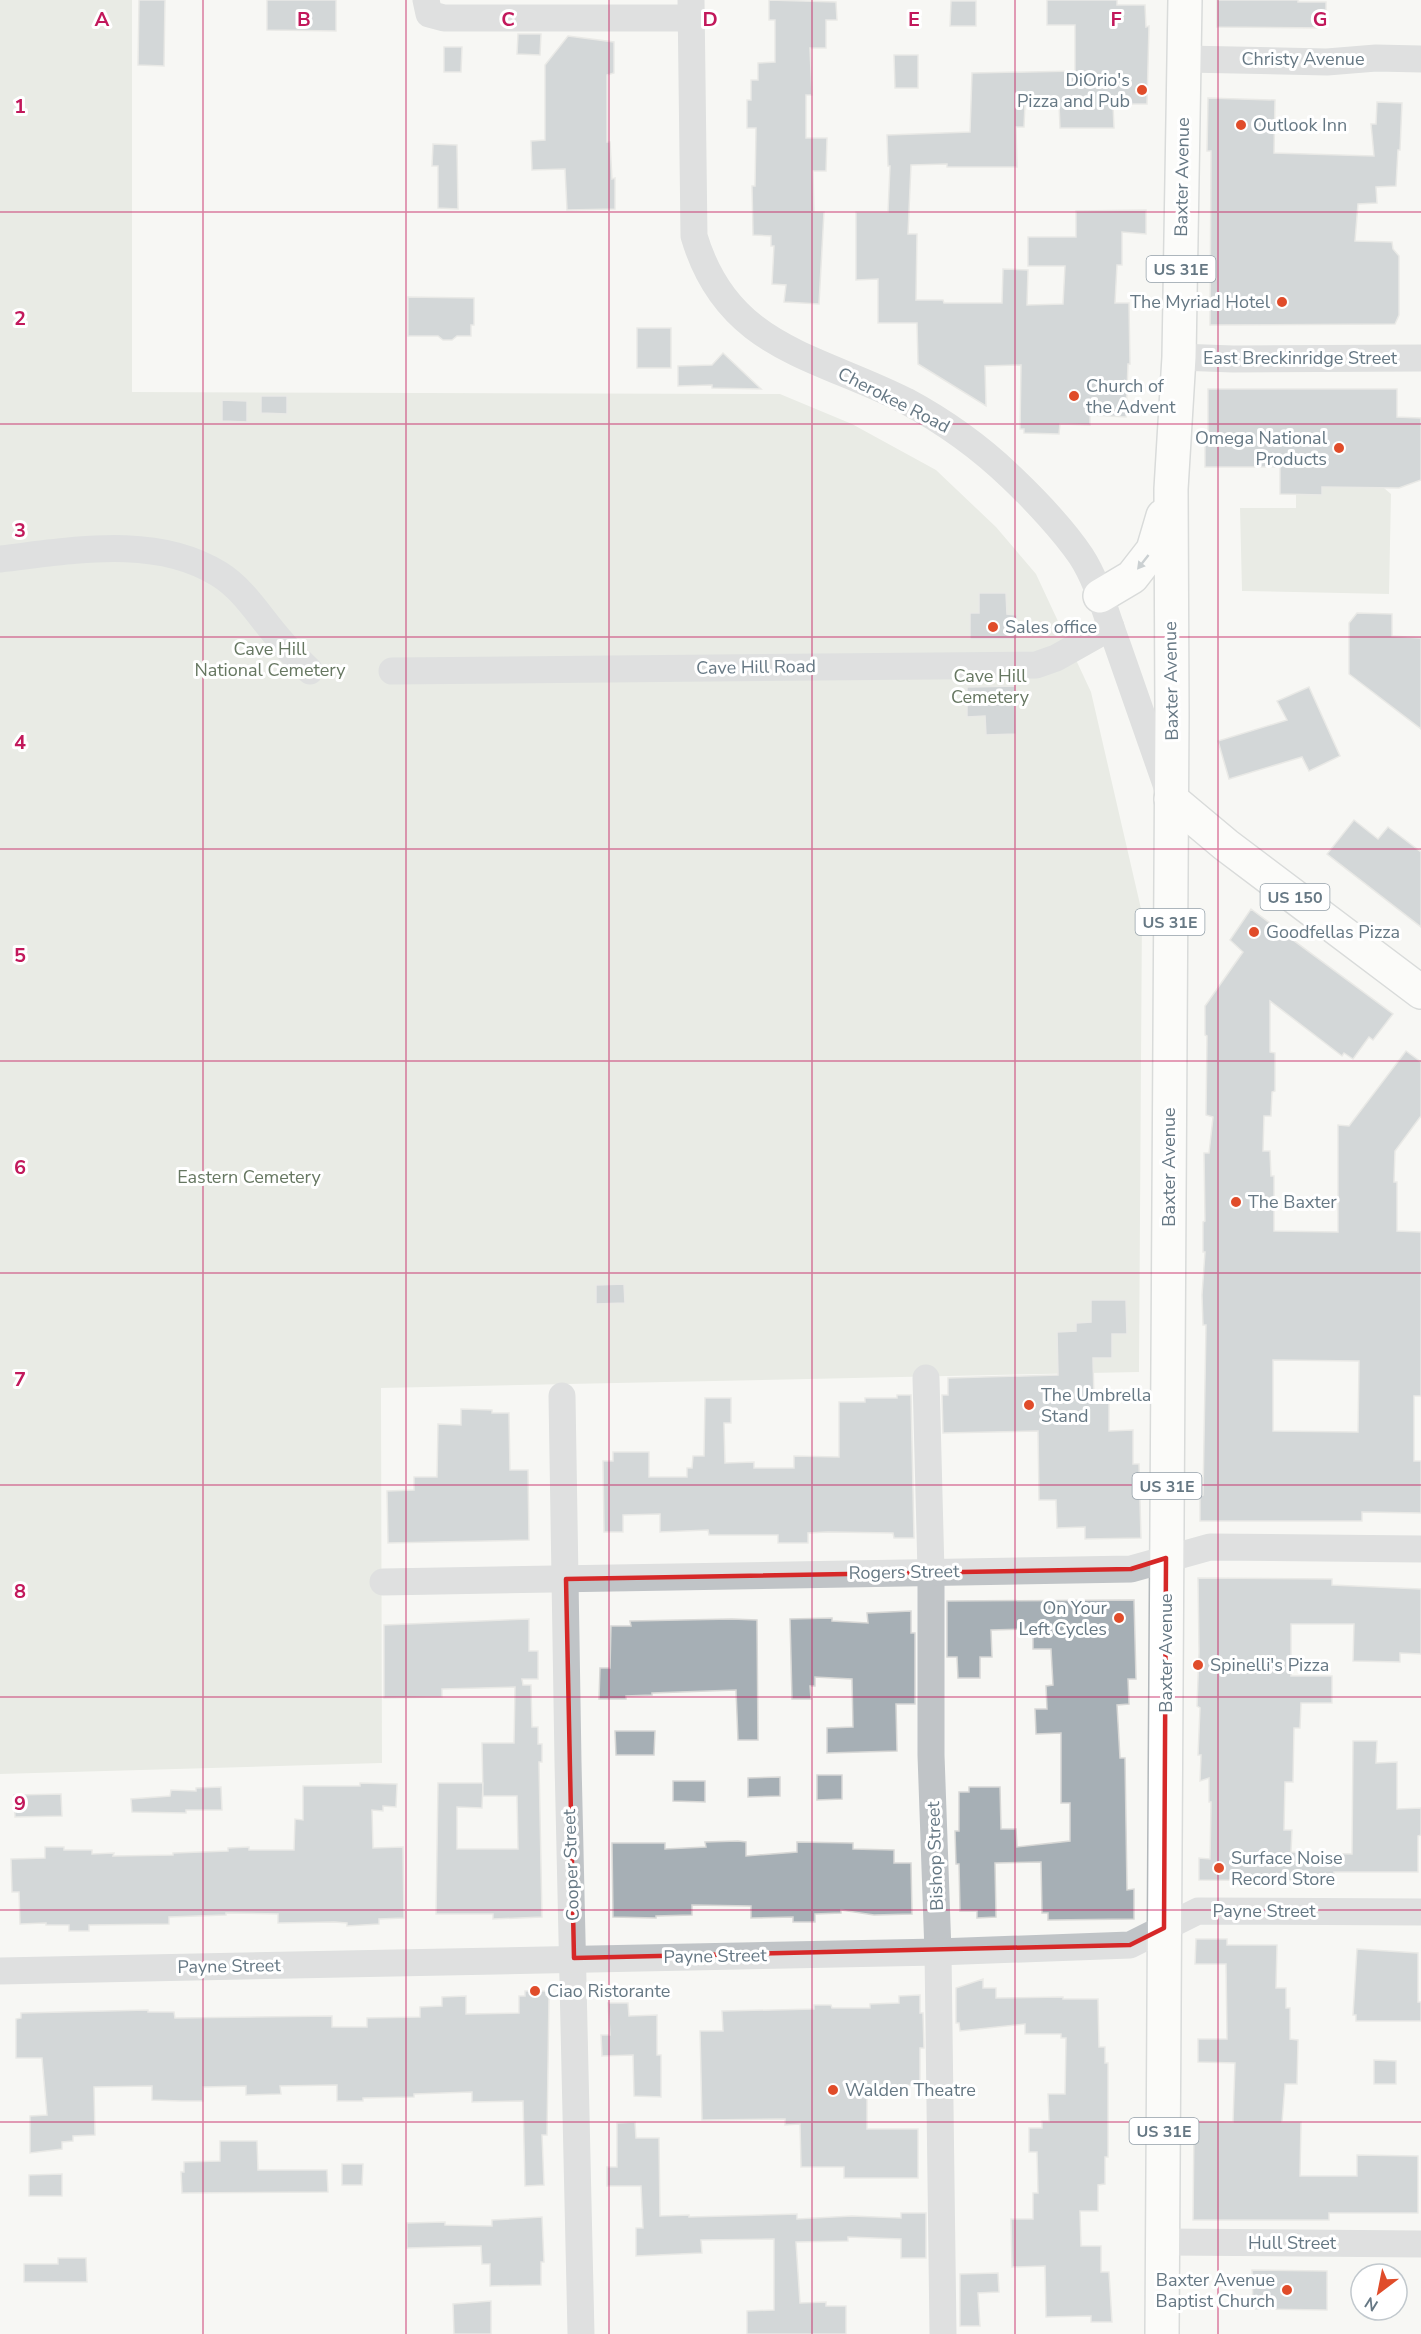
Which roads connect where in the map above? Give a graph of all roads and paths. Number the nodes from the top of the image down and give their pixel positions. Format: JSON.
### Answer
{"nodes":[{"id":1,"x":1185,"y":0,"type":"edge"},
{"id":2,"x":427,"y":7,"type":"edge"},
{"id":3,"x":691,"y":9,"type":"edge"},
{"id":4,"x":1185,"y":59,"type":"junction"},
{"id":5,"x":1421,"y":59,"type":"edge"},
{"id":6,"x":1179,"y":357,"type":"junction"},
{"id":7,"x":1421,"y":358,"type":"edge"},
{"id":8,"x":1171,"y":489,"type":"junction"},
{"id":9,"x":0,"y":559,"type":"edge"},
{"id":10,"x":1100,"y":596,"type":"junction"},
{"id":11,"x":1111,"y":627,"type":"junction"},
{"id":12,"x":310,"y":671,"type":"dead end"},
{"id":13,"x":392,"y":671,"type":"dead end"},
{"id":14,"x":1171,"y":799,"type":"junction"},
{"id":15,"x":1421,"y":992,"type":"edge"},
{"id":16,"x":927,"y":1378,"type":"dead end"},
{"id":17,"x":562,"y":1396,"type":"dead end"},
{"id":18,"x":1421,"y":1549,"type":"edge"},
{"id":19,"x":1166,"y":1558,"type":"junction"},
{"id":20,"x":930,"y":1572,"type":"junction"},
{"id":21,"x":566,"y":1578,"type":"junction"},
{"id":22,"x":383,"y":1582,"type":"dead end"},
{"id":23,"x":1421,"y":1912,"type":"edge"},
{"id":24,"x":1164,"y":1928,"type":"junction"},
{"id":25,"x":938,"y":1952,"type":"junction"},
{"id":26,"x":574,"y":1958,"type":"junction"},
{"id":27,"x":0,"y":1971,"type":"edge"},
{"id":28,"x":1164,"y":2242,"type":"junction"},
{"id":29,"x":1421,"y":2244,"type":"edge"},
{"id":30,"x":581,"y":2334,"type":"edge"},
{"id":31,"x":943,"y":2334,"type":"edge"},
{"id":32,"x":1162,"y":2334,"type":"edge"}],
"edges":[{"from":1,"to":4,"type":"main road","name":"Baxter Avenue","number":"US 31E"},
{"from":2,"to":3,"type":"street"},
{"from":3,"to":10,"type":"street","name":"Cherokee Road"},
{"from":4,"to":5,"type":"street","name":"Christy Avenue"},
{"from":4,"to":6,"type":"main road","name":"Baxter Avenue","number":"US 31E"},
{"from":6,"to":7,"type":"street","name":"East Breckinridge Street"},
{"from":6,"to":8,"type":"main road","name":"Baxter Avenue","number":"US 31E"},
{"from":8,"to":10,"type":"main road","one_way":true},
{"from":8,"to":14,"type":"main road","name":"Baxter Avenue","number":"US 31E"},
{"from":9,"to":12,"type":"street"},
{"from":10,"to":11,"type":"street","name":"Cherokee Road"},
{"from":11,"to":13,"type":"street","name":"Cave Hill Road"},
{"from":11,"to":14,"type":"street","name":"Cherokee Road"},
{"from":14,"to":15,"type":"main road","number":"US 150"},
{"from":14,"to":19,"type":"main road","name":"Baxter Avenue","number":"US 31E"},
{"from":16,"to":20,"type":"street","name":"Bishop Street"},
{"from":17,"to":21,"type":"street","name":"Cooper Street"},
{"from":18,"to":19,"type":"street","name":"Rogers Street"},
{"from":19,"to":20,"type":"street","name":"Rogers Street"},
{"from":19,"to":24,"type":"main road","name":"Baxter Avenue","number":"US 31E"},
{"from":20,"to":21,"type":"street","name":"Rogers Street"},
{"from":20,"to":25,"type":"street","name":"Bishop Street"},
{"from":21,"to":22,"type":"street","name":"Rogers Street"},
{"from":21,"to":26,"type":"street","name":"Cooper Street"},
{"from":23,"to":24,"type":"street","name":"Payne Street"},
{"from":24,"to":25,"type":"street","name":"Payne Street"},
{"from":24,"to":28,"type":"main road","name":"Baxter Avenue","number":"US 31E"},
{"from":25,"to":26,"type":"street","name":"Payne Street"},
{"from":25,"to":31,"type":"street","name":"Bishop Street"},
{"from":26,"to":27,"type":"street","name":"Payne Street"},
{"from":26,"to":30,"type":"street","name":"Cooper Street"},
{"from":28,"to":29,"type":"street","name":"Hull Street"},
{"from":28,"to":32,"type":"main road","name":"Baxter Avenue","number":"US 31E"}]}
